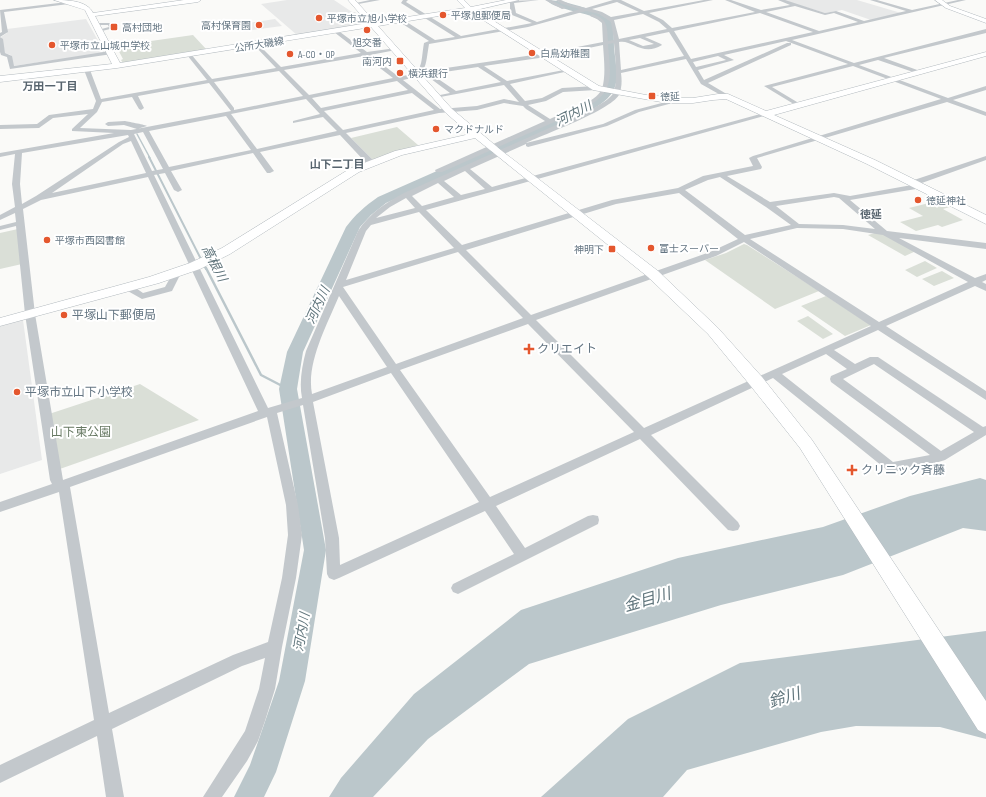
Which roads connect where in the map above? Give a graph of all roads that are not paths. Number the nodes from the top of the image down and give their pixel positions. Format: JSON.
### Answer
{"nodes":[{"id":1,"x":198,"y":0,"type":"edge"},
{"id":2,"x":378,"y":0,"type":"edge"},
{"id":3,"x":406,"y":0,"type":"edge"},
{"id":4,"x":460,"y":0,"type":"edge"},
{"id":5,"x":537,"y":0,"type":"edge"},
{"id":6,"x":547,"y":0,"type":"edge"},
{"id":7,"x":558,"y":0,"type":"edge"},
{"id":8,"x":618,"y":0,"type":"edge"},
{"id":9,"x":711,"y":0,"type":"edge"},
{"id":10,"x":726,"y":0,"type":"edge"},
{"id":11,"x":780,"y":0,"type":"edge"},
{"id":12,"x":872,"y":0,"type":"edge"},
{"id":13,"x":964,"y":0,"type":"edge"},
{"id":14,"x":65,"y":1,"type":"edge"},
{"id":15,"x":525,"y":1,"type":"edge"},
{"id":16,"x":352,"y":2,"type":"edge"},
{"id":17,"x":512,"y":2,"type":"edge"},
{"id":18,"x":941,"y":2,"type":"edge"},
{"id":19,"x":796,"y":5,"type":"junction"},
{"id":20,"x":470,"y":9,"type":"junction"},
{"id":21,"x":583,"y":10,"type":"junction"},
{"id":22,"x":0,"y":11,"type":"edge"},
{"id":23,"x":761,"y":12,"type":"junction"},
{"id":24,"x":912,"y":12,"type":"junction"},
{"id":25,"x":645,"y":13,"type":"junction"},
{"id":26,"x":91,"y":15,"type":"junction"},
{"id":27,"x":427,"y":16,"type":"junction"},
{"id":28,"x":611,"y":19,"type":"junction"},
{"id":29,"x":400,"y":20,"type":"junction"},
{"id":30,"x":986,"y":21,"type":"edge"},
{"id":31,"x":865,"y":22,"type":"junction"},
{"id":32,"x":537,"y":24,"type":"junction"},
{"id":33,"x":373,"y":25,"type":"junction"},
{"id":34,"x":505,"y":30,"type":"junction"},
{"id":35,"x":670,"y":30,"type":"junction"},
{"id":36,"x":336,"y":31,"type":"junction"},
{"id":37,"x":818,"y":32,"type":"junction"},
{"id":38,"x":985,"y":32,"type":"edge"},
{"id":39,"x":3,"y":33,"type":"edge"},
{"id":40,"x":640,"y":36,"type":"junction"},
{"id":41,"x":0,"y":38,"type":"edge"},
{"id":42,"x":461,"y":38,"type":"junction"},
{"id":43,"x":786,"y":39,"type":"junction"},
{"id":44,"x":619,"y":40,"type":"junction"},
{"id":45,"x":434,"y":42,"type":"junction"},
{"id":46,"x":793,"y":42,"type":"junction"},
{"id":47,"x":604,"y":43,"type":"junction"},
{"id":48,"x":256,"y":44,"type":"junction"},
{"id":49,"x":394,"y":49,"type":"junction"},
{"id":50,"x":110,"y":53,"type":"junction"},
{"id":51,"x":365,"y":54,"type":"junction"},
{"id":52,"x":718,"y":54,"type":"junction"},
{"id":53,"x":986,"y":54,"type":"edge"},
{"id":54,"x":190,"y":55,"type":"junction"},
{"id":55,"x":546,"y":55,"type":"junction"},
{"id":56,"x":9,"y":56,"type":"junction"},
{"id":57,"x":0,"y":57,"type":"edge"},
{"id":58,"x":84,"y":57,"type":"junction"},
{"id":59,"x":878,"y":58,"type":"junction"},
{"id":60,"x":688,"y":59,"type":"junction"},
{"id":61,"x":854,"y":64,"type":"junction"},
{"id":62,"x":479,"y":65,"type":"junction"},
{"id":63,"x":117,"y":66,"type":"junction"},
{"id":64,"x":88,"y":69,"type":"junction"},
{"id":65,"x":280,"y":69,"type":"junction"},
{"id":66,"x":694,"y":69,"type":"junction"},
{"id":67,"x":567,"y":70,"type":"junction"},
{"id":68,"x":619,"y":72,"type":"junction"},
{"id":69,"x":918,"y":72,"type":"junction"},
{"id":70,"x":417,"y":75,"type":"junction"},
{"id":71,"x":0,"y":79,"type":"edge"},
{"id":72,"x":398,"y":79,"type":"junction"},
{"id":73,"x":892,"y":79,"type":"junction"},
{"id":74,"x":211,"y":81,"type":"junction"},
{"id":75,"x":506,"y":83,"type":"junction"},
{"id":76,"x":703,"y":83,"type":"junction"},
{"id":77,"x":986,"y":88,"type":"edge"},
{"id":78,"x":412,"y":91,"type":"junction"},
{"id":79,"x":608,"y":91,"type":"junction"},
{"id":80,"x":454,"y":93,"type":"junction"},
{"id":81,"x":134,"y":95,"type":"junction"},
{"id":82,"x":306,"y":96,"type":"junction"},
{"id":83,"x":437,"y":97,"type":"junction"},
{"id":84,"x":728,"y":97,"type":"junction"},
{"id":85,"x":947,"y":100,"type":"junction"},
{"id":86,"x":99,"y":101,"type":"junction"},
{"id":87,"x":677,"y":101,"type":"junction"},
{"id":88,"x":524,"y":104,"type":"junction"},
{"id":89,"x":799,"y":104,"type":"junction"},
{"id":90,"x":142,"y":108,"type":"dead end"},
{"id":91,"x":95,"y":110,"type":"junction"},
{"id":92,"x":319,"y":110,"type":"junction"},
{"id":93,"x":229,"y":111,"type":"junction"},
{"id":94,"x":439,"y":111,"type":"junction"},
{"id":95,"x":450,"y":111,"type":"junction"},
{"id":96,"x":766,"y":114,"type":"junction"},
{"id":97,"x":986,"y":114,"type":"edge"},
{"id":98,"x":325,"y":116,"type":"junction"},
{"id":99,"x":550,"y":121,"type":"junction"},
{"id":100,"x":295,"y":122,"type":"dead end"},
{"id":101,"x":79,"y":125,"type":"junction"},
{"id":102,"x":0,"y":126,"type":"edge"},
{"id":103,"x":145,"y":130,"type":"junction"},
{"id":104,"x":342,"y":132,"type":"junction"},
{"id":105,"x":132,"y":135,"type":"junction"},
{"id":106,"x":476,"y":135,"type":"junction"},
{"id":107,"x":816,"y":138,"type":"junction"},
{"id":108,"x":495,"y":150,"type":"junction"},
{"id":109,"x":19,"y":151,"type":"junction"},
{"id":110,"x":254,"y":151,"type":"junction"},
{"id":111,"x":0,"y":155,"type":"edge"},
{"id":112,"x":986,"y":158,"type":"edge"},
{"id":113,"x":371,"y":163,"type":"junction"},
{"id":114,"x":464,"y":168,"type":"junction"},
{"id":115,"x":168,"y":170,"type":"junction"},
{"id":116,"x":439,"y":170,"type":"dead end"},
{"id":117,"x":270,"y":171,"type":"dead end"},
{"id":118,"x":151,"y":174,"type":"junction"},
{"id":119,"x":721,"y":175,"type":"junction"},
{"id":120,"x":532,"y":178,"type":"junction"},
{"id":121,"x":439,"y":180,"type":"junction"},
{"id":122,"x":917,"y":184,"type":"junction"},
{"id":123,"x":490,"y":189,"type":"junction"},
{"id":124,"x":178,"y":190,"type":"dead end"},
{"id":125,"x":680,"y":190,"type":"junction"},
{"id":126,"x":407,"y":195,"type":"junction"},
{"id":127,"x":842,"y":197,"type":"junction"},
{"id":128,"x":39,"y":198,"type":"junction"},
{"id":129,"x":458,"y":198,"type":"junction"},
{"id":130,"x":769,"y":205,"type":"junction"},
{"id":131,"x":421,"y":209,"type":"junction"},
{"id":132,"x":19,"y":210,"type":"junction"},
{"id":133,"x":576,"y":213,"type":"junction"},
{"id":134,"x":0,"y":218,"type":"edge"},
{"id":135,"x":986,"y":220,"type":"edge"},
{"id":136,"x":20,"y":223,"type":"junction"},
{"id":137,"x":368,"y":223,"type":"junction"},
{"id":138,"x":797,"y":226,"type":"junction"},
{"id":139,"x":0,"y":228,"type":"edge"},
{"id":140,"x":883,"y":232,"type":"junction"},
{"id":141,"x":744,"y":239,"type":"junction"},
{"id":142,"x":986,"y":246,"type":"edge"},
{"id":143,"x":459,"y":249,"type":"junction"},
{"id":144,"x":196,"y":265,"type":"junction"},
{"id":145,"x":653,"y":274,"type":"junction"},
{"id":146,"x":986,"y":277,"type":"edge"},
{"id":147,"x":975,"y":282,"type":"junction"},
{"id":148,"x":338,"y":286,"type":"junction"},
{"id":149,"x":986,"y":288,"type":"edge"},
{"id":150,"x":30,"y":314,"type":"junction"},
{"id":151,"x":529,"y":319,"type":"junction"},
{"id":152,"x":0,"y":322,"type":"edge"},
{"id":153,"x":878,"y":326,"type":"junction"},
{"id":154,"x":827,"y":350,"type":"junction"},
{"id":155,"x":393,"y":369,"type":"junction"},
{"id":156,"x":854,"y":369,"type":"junction"},
{"id":157,"x":774,"y":373,"type":"junction"},
{"id":158,"x":756,"y":381,"type":"junction"},
{"id":159,"x":986,"y":396,"type":"edge"},
{"id":160,"x":307,"y":400,"type":"junction"},
{"id":161,"x":268,"y":412,"type":"junction"},
{"id":162,"x":984,"y":431,"type":"edge"},
{"id":163,"x":642,"y":434,"type":"junction"},
{"id":164,"x":941,"y":456,"type":"junction"},
{"id":165,"x":61,"y":485,"type":"junction"},
{"id":166,"x":488,"y":504,"type":"junction"},
{"id":167,"x":0,"y":507,"type":"edge"},
{"id":168,"x":593,"y":520,"type":"dead end"},
{"id":169,"x":733,"y":526,"type":"dead end"},
{"id":170,"x":522,"y":556,"type":"junction"},
{"id":171,"x":458,"y":588,"type":"dead end"},
{"id":172,"x":274,"y":647,"type":"junction"},
{"id":173,"x":986,"y":722,"type":"edge"},
{"id":174,"x":103,"y":725,"type":"junction"},
{"id":175,"x":0,"y":774,"type":"edge"},
{"id":176,"x":115,"y":797,"type":"edge"},
{"id":177,"x":212,"y":797,"type":"edge"}],
"edges":[{"from":1,"to":26,"type":"street"},
{"from":2,"to":16,"type":"street"},
{"from":3,"to":27,"type":"street"},
{"from":4,"to":20,"type":"street"},
{"from":5,"to":15,"type":"street"},
{"from":6,"to":21,"type":"street"},
{"from":7,"to":21,"type":"street"},
{"from":8,"to":21,"type":"street"},
{"from":8,"to":25,"type":"street"},
{"from":9,"to":25,"type":"street"},
{"from":10,"to":23,"type":"street"},
{"from":11,"to":19,"type":"street"},
{"from":12,"to":24,"type":"street"},
{"from":13,"to":18,"type":"street"},
{"from":14,"to":22,"type":"street"},
{"from":14,"to":26,"type":"street"},
{"from":15,"to":17,"type":"street"},
{"from":16,"to":33,"type":"street"},
{"from":17,"to":20,"type":"street","name":"公所大磯線"},
{"from":17,"to":32,"type":"street"},
{"from":18,"to":24,"type":"street"},
{"from":18,"to":30,"type":"street"},
{"from":19,"to":23,"type":"street"},
{"from":19,"to":31,"type":"street"},
{"from":20,"to":27,"type":"street","name":"公所大磯線"},
{"from":20,"to":34,"type":"street"},
{"from":21,"to":28,"type":"street"},
{"from":21,"to":32,"type":"street"},
{"from":21,"to":47,"type":"street"},
{"from":22,"to":39,"type":"street"},
{"from":23,"to":35,"type":"street"},
{"from":23,"to":37,"type":"street"},
{"from":24,"to":31,"type":"street"},
{"from":25,"to":28,"type":"street"},
{"from":25,"to":35,"type":"street"},
{"from":26,"to":50,"type":"street"},
{"from":27,"to":29,"type":"street","name":"公所大磯線"},
{"from":27,"to":42,"type":"street"},
{"from":28,"to":44,"type":"street"},
{"from":29,"to":33,"type":"street","name":"公所大磯線"},
{"from":29,"to":45,"type":"street"},
{"from":31,"to":37,"type":"street"},
{"from":32,"to":34,"type":"street"},
{"from":33,"to":36,"type":"street","name":"公所大磯線"},
{"from":33,"to":49,"type":"street"},
{"from":34,"to":42,"type":"street"},
{"from":34,"to":55,"type":"street"},
{"from":35,"to":40,"type":"street"},
{"from":35,"to":60,"type":"street"},
{"from":36,"to":48,"type":"street","name":"公所大磯線"},
{"from":36,"to":51,"type":"street"},
{"from":37,"to":43,"type":"street"},
{"from":38,"to":59,"type":"street"},
{"from":39,"to":41,"type":"street"},
{"from":40,"to":44,"type":"street"},
{"from":40,"to":44,"type":"street"},
{"from":41,"to":56,"type":"street"},
{"from":42,"to":45,"type":"street"},
{"from":43,"to":46,"type":"street"},
{"from":43,"to":52,"type":"street"},
{"from":44,"to":47,"type":"street"},
{"from":44,"to":68,"type":"street"},
{"from":45,"to":70,"type":"street"},
{"from":46,"to":61,"type":"street"},
{"from":46,"to":76,"type":"street"},
{"from":47,"to":55,"type":"street"},
{"from":47,"to":79,"type":"street"},
{"from":48,"to":54,"type":"street","name":"公所大磯線"},
{"from":48,"to":65,"type":"street"},
{"from":49,"to":51,"type":"street"},
{"from":49,"to":70,"type":"street"},
{"from":50,"to":58,"type":"street"},
{"from":50,"to":63,"type":"street"},
{"from":51,"to":65,"type":"street"},
{"from":51,"to":72,"type":"street"},
{"from":52,"to":60,"type":"street"},
{"from":52,"to":66,"type":"street"},
{"from":53,"to":69,"type":"street"},
{"from":54,"to":63,"type":"street","name":"公所大磯線"},
{"from":54,"to":74,"type":"street"},
{"from":55,"to":62,"type":"street"},
{"from":55,"to":67,"type":"street"},
{"from":56,"to":57,"type":"street"},
{"from":56,"to":58,"type":"street"},
{"from":58,"to":64,"type":"street"},
{"from":59,"to":61,"type":"street"},
{"from":59,"to":69,"type":"street"},
{"from":60,"to":66,"type":"street"},
{"from":60,"to":68,"type":"street"},
{"from":61,"to":73,"type":"street"},
{"from":61,"to":89,"type":"street"},
{"from":62,"to":75,"type":"street"},
{"from":62,"to":80,"type":"street"},
{"from":63,"to":64,"type":"street","name":"公所大磯線"},
{"from":64,"to":71,"type":"street","name":"公所大磯線"},
{"from":64,"to":86,"type":"street"},
{"from":65,"to":74,"type":"street"},
{"from":65,"to":82,"type":"street"},
{"from":66,"to":76,"type":"street"},
{"from":67,"to":75,"type":"street"},
{"from":67,"to":79,"type":"street"},
{"from":68,"to":79,"type":"street"},
{"from":69,"to":73,"type":"street"},
{"from":70,"to":72,"type":"street"},
{"from":70,"to":83,"type":"street"},
{"from":72,"to":78,"type":"street"},
{"from":72,"to":82,"type":"street"},
{"from":73,"to":85,"type":"street"},
{"from":73,"to":89,"type":"street"},
{"from":74,"to":81,"type":"street"},
{"from":74,"to":93,"type":"street"},
{"from":75,"to":80,"type":"street"},
{"from":75,"to":88,"type":"street"},
{"from":76,"to":84,"type":"street"},
{"from":77,"to":85,"type":"street"},
{"from":78,"to":92,"type":"street"},
{"from":78,"to":94,"type":"street"},
{"from":79,"to":87,"type":"street"},
{"from":79,"to":88,"type":"street"},
{"from":79,"to":99,"type":"street"},
{"from":79,"to":108,"type":"street"},
{"from":80,"to":83,"type":"street"},
{"from":81,"to":86,"type":"street"},
{"from":81,"to":90,"type":"street"},
{"from":82,"to":92,"type":"street"},
{"from":82,"to":93,"type":"street"},
{"from":83,"to":95,"type":"street"},
{"from":84,"to":87,"type":"street"},
{"from":84,"to":96,"type":"street"},
{"from":85,"to":97,"type":"street"},
{"from":85,"to":107,"type":"street"},
{"from":86,"to":91,"type":"street"},
{"from":87,"to":108,"type":"street"},
{"from":88,"to":95,"type":"street"},
{"from":88,"to":99,"type":"street"},
{"from":89,"to":96,"type":"street"},
{"from":91,"to":101,"type":"street"},
{"from":91,"to":102,"type":"street"},
{"from":92,"to":98,"type":"street"},
{"from":93,"to":101,"type":"street"},
{"from":93,"to":103,"type":"street"},
{"from":93,"to":110,"type":"street"},
{"from":94,"to":95,"type":"street"},
{"from":94,"to":104,"type":"street"},
{"from":95,"to":106,"type":"street"},
{"from":96,"to":107,"type":"street"},
{"from":96,"to":120,"type":"street"},
{"from":98,"to":100,"type":"street"},
{"from":98,"to":104,"type":"street"},
{"from":99,"to":108,"type":"street"},
{"from":101,"to":105,"type":"street"},
{"from":103,"to":105,"type":"street"},
{"from":103,"to":115,"type":"street"},
{"from":104,"to":110,"type":"street"},
{"from":104,"to":113,"type":"street"},
{"from":105,"to":109,"type":"street"},
{"from":105,"to":118,"type":"street"},
{"from":105,"to":128,"type":"street"},
{"from":106,"to":108,"type":"street"},
{"from":106,"to":113,"type":"street"},
{"from":107,"to":119,"type":"street"},
{"from":107,"to":122,"type":"street"},
{"from":108,"to":114,"type":"street"},
{"from":108,"to":116,"type":"street"},
{"from":108,"to":120,"type":"street"},
{"from":109,"to":111,"type":"street"},
{"from":109,"to":132,"type":"street"},
{"from":110,"to":115,"type":"street"},
{"from":110,"to":117,"type":"street"},
{"from":112,"to":122,"type":"street"},
{"from":113,"to":144,"type":"street"},
{"from":114,"to":121,"type":"street"},
{"from":114,"to":123,"type":"street"},
{"from":115,"to":118,"type":"street"},
{"from":115,"to":124,"type":"street"},
{"from":118,"to":128,"type":"street"},
{"from":118,"to":144,"type":"street"},
{"from":119,"to":125,"type":"street"},
{"from":119,"to":130,"type":"street"},
{"from":120,"to":123,"type":"street"},
{"from":120,"to":133,"type":"street"},
{"from":121,"to":126,"type":"street"},
{"from":121,"to":129,"type":"street"},
{"from":122,"to":127,"type":"street"},
{"from":122,"to":135,"type":"street"},
{"from":123,"to":129,"type":"street"},
{"from":125,"to":133,"type":"street"},
{"from":125,"to":141,"type":"street"},
{"from":126,"to":131,"type":"street"},
{"from":126,"to":137,"type":"street"},
{"from":127,"to":130,"type":"street"},
{"from":127,"to":140,"type":"street"},
{"from":128,"to":132,"type":"street"},
{"from":129,"to":131,"type":"street"},
{"from":130,"to":138,"type":"street"},
{"from":131,"to":137,"type":"street"},
{"from":131,"to":143,"type":"street"},
{"from":132,"to":134,"type":"street"},
{"from":132,"to":136,"type":"street"},
{"from":133,"to":143,"type":"street"},
{"from":133,"to":145,"type":"street"},
{"from":136,"to":139,"type":"street"},
{"from":136,"to":150,"type":"street"},
{"from":137,"to":148,"type":"street"},
{"from":138,"to":140,"type":"street"},
{"from":138,"to":141,"type":"street"},
{"from":140,"to":142,"type":"street"},
{"from":140,"to":147,"type":"street"},
{"from":141,"to":145,"type":"street"},
{"from":141,"to":153,"type":"street"},
{"from":143,"to":148,"type":"street"},
{"from":143,"to":151,"type":"street"},
{"from":144,"to":150,"type":"street"},
{"from":144,"to":161,"type":"street"},
{"from":145,"to":151,"type":"street"},
{"from":145,"to":158,"type":"street"},
{"from":146,"to":147,"type":"street"},
{"from":147,"to":149,"type":"street"},
{"from":147,"to":153,"type":"street"},
{"from":148,"to":155,"type":"street"},
{"from":148,"to":160,"type":"street"},
{"from":150,"to":152,"type":"street"},
{"from":150,"to":165,"type":"street"},
{"from":151,"to":155,"type":"street"},
{"from":151,"to":163,"type":"street"},
{"from":153,"to":154,"type":"street"},
{"from":153,"to":159,"type":"street"},
{"from":154,"to":156,"type":"street"},
{"from":154,"to":157,"type":"street"},
{"from":155,"to":160,"type":"street"},
{"from":155,"to":166,"type":"street"},
{"from":156,"to":162,"type":"street"},
{"from":156,"to":164,"type":"street"},
{"from":157,"to":158,"type":"street"},
{"from":157,"to":164,"type":"street"},
{"from":158,"to":163,"type":"street"},
{"from":158,"to":173,"type":"street"},
{"from":160,"to":161,"type":"street"},
{"from":160,"to":166,"type":"street"},
{"from":161,"to":165,"type":"street"},
{"from":161,"to":172,"type":"street"},
{"from":162,"to":164,"type":"street"},
{"from":163,"to":166,"type":"street"},
{"from":163,"to":169,"type":"street"},
{"from":165,"to":167,"type":"street"},
{"from":165,"to":174,"type":"street"},
{"from":166,"to":170,"type":"street"},
{"from":168,"to":170,"type":"street"},
{"from":170,"to":171,"type":"street"},
{"from":172,"to":174,"type":"street"},
{"from":172,"to":177,"type":"street"},
{"from":174,"to":175,"type":"street"},
{"from":174,"to":176,"type":"street"}]}
